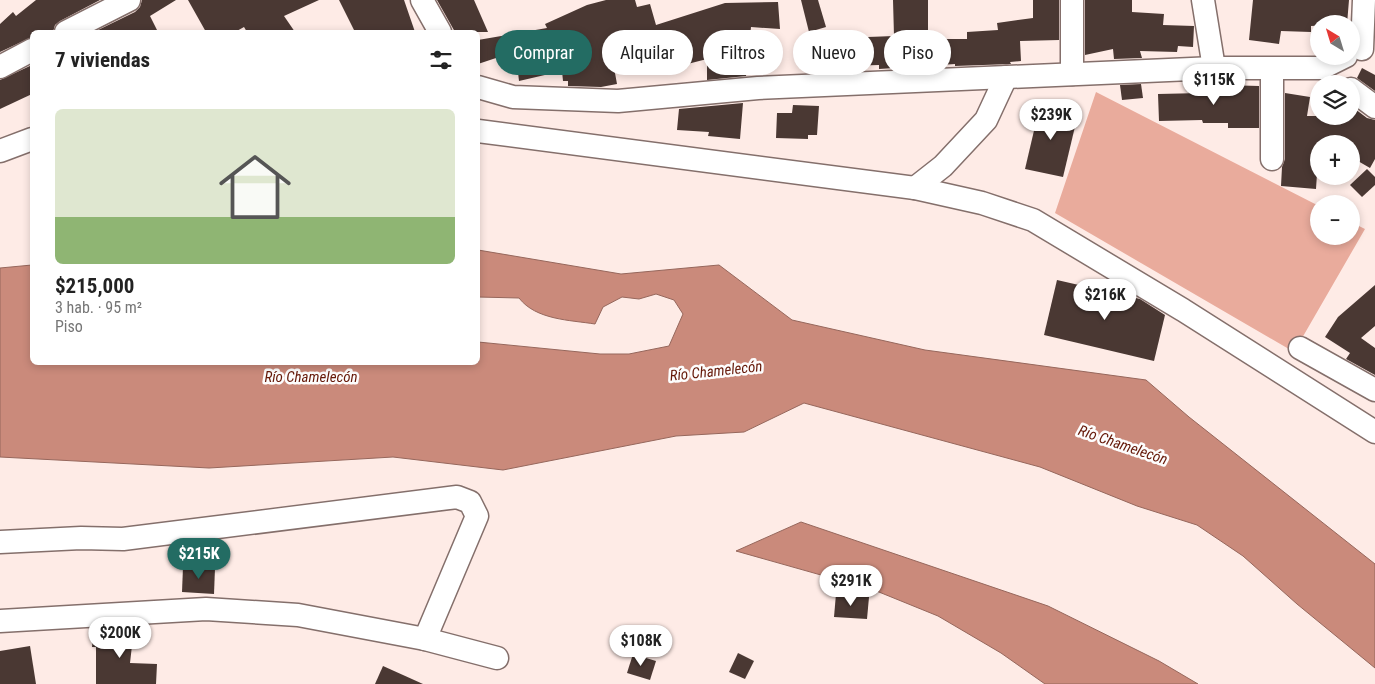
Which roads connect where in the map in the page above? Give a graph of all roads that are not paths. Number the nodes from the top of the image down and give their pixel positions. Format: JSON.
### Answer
{"nodes":[{"id":1,"x":422,"y":0,"type":"edge"},
{"id":2,"x":1072,"y":0,"type":"edge"},
{"id":3,"x":1203,"y":0,"type":"edge"},
{"id":4,"x":1364,"y":0,"type":"edge"},
{"id":5,"x":123,"y":1,"type":"edge"},
{"id":6,"x":70,"y":30,"type":"edge"},
{"id":7,"x":439,"y":30,"type":"edge"},
{"id":8,"x":1360,"y":34,"type":"edge"},
{"id":9,"x":30,"y":51,"type":"edge"},
{"id":10,"x":1328,"y":65,"type":"edge"},
{"id":11,"x":0,"y":67,"type":"edge"},
{"id":12,"x":1214,"y":68,"type":"junction"},
{"id":13,"x":1322,"y":68,"type":"junction"},
{"id":14,"x":1272,"y":69,"type":"junction"},
{"id":15,"x":1072,"y":74,"type":"junction"},
{"id":16,"x":1332,"y":75,"type":"edge"},
{"id":17,"x":1006,"y":77,"type":"junction"},
{"id":18,"x":480,"y":88,"type":"edge"},
{"id":19,"x":1360,"y":95,"type":"edge"},
{"id":20,"x":1375,"y":107,"type":"edge"},
{"id":21,"x":480,"y":132,"type":"edge"},
{"id":22,"x":30,"y":140,"type":"edge"},
{"id":23,"x":0,"y":151,"type":"edge"},
{"id":24,"x":1272,"y":159,"type":"dead end"},
{"id":25,"x":915,"y":188,"type":"junction"},
{"id":26,"x":1300,"y":348,"type":"dead end"},
{"id":27,"x":1375,"y":390,"type":"edge"},
{"id":28,"x":1375,"y":432,"type":"edge"},
{"id":29,"x":0,"y":542,"type":"edge"},
{"id":30,"x":0,"y":620,"type":"edge"},
{"id":31,"x":425,"y":639,"type":"junction"},
{"id":32,"x":497,"y":658,"type":"dead end"}],
"edges":[{"from":1,"to":7,"type":"street"},
{"from":2,"to":15,"type":"street"},
{"from":3,"to":12,"type":"street"},
{"from":4,"to":8,"type":"street"},
{"from":5,"to":6,"type":"street"},
{"from":9,"to":11,"type":"street"},
{"from":10,"to":13,"type":"street"},
{"from":12,"to":14,"type":"street"},
{"from":12,"to":15,"type":"street"},
{"from":13,"to":14,"type":"street"},
{"from":13,"to":16,"type":"street"},
{"from":14,"to":24,"type":"street"},
{"from":15,"to":17,"type":"street"},
{"from":17,"to":18,"type":"street"},
{"from":17,"to":25,"type":"street"},
{"from":19,"to":20,"type":"street"},
{"from":21,"to":25,"type":"street"},
{"from":22,"to":23,"type":"street"},
{"from":25,"to":28,"type":"street"},
{"from":26,"to":27,"type":"street"},
{"from":29,"to":31,"type":"street"},
{"from":30,"to":31,"type":"street"},
{"from":31,"to":32,"type":"street"}]}
